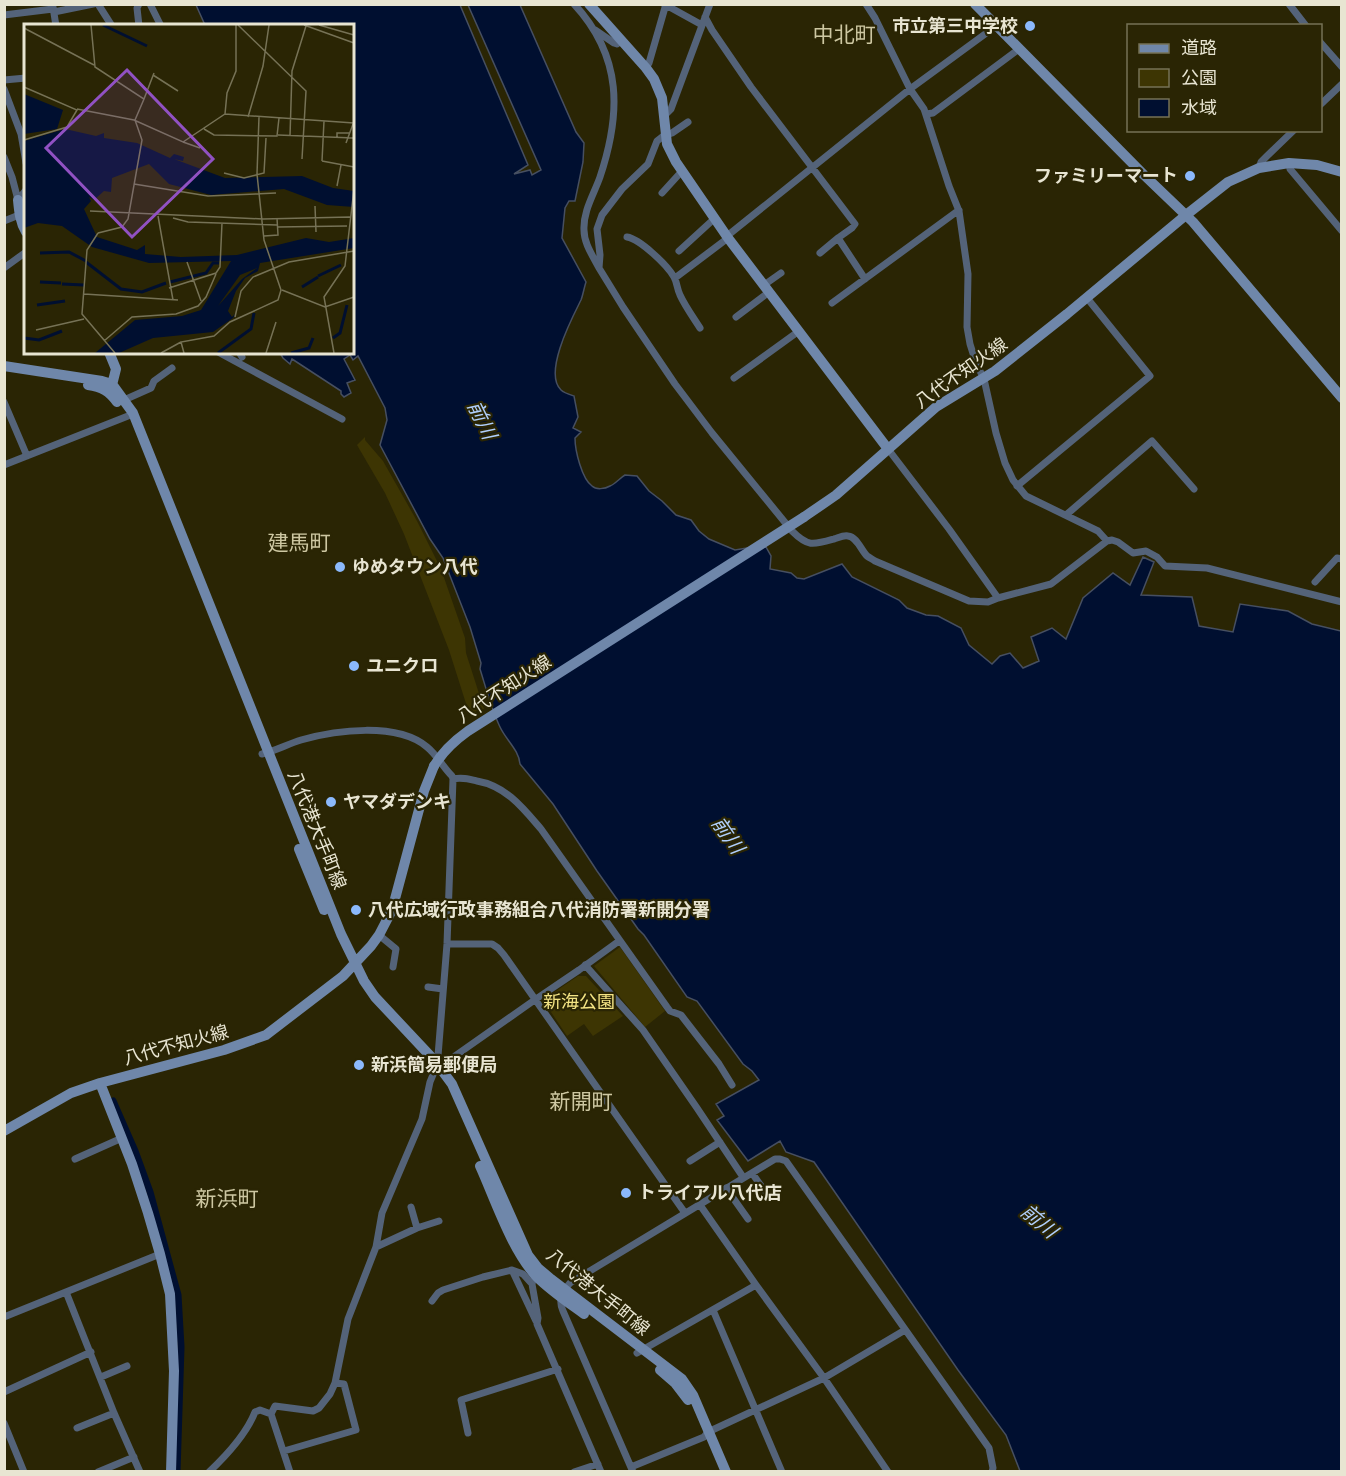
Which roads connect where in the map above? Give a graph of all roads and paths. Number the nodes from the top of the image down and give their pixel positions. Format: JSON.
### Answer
{"nodes":[{"id":1,"x":93,"y":4,"type":"edge"},
{"id":2,"x":98,"y":4,"type":"edge"},
{"id":3,"x":139,"y":4,"type":"edge"},
{"id":4,"x":150,"y":4,"type":"edge"},
{"id":5,"x":574,"y":4,"type":"edge"},
{"id":6,"x":588,"y":4,"type":"edge"},
{"id":7,"x":710,"y":4,"type":"edge"},
{"id":8,"x":866,"y":4,"type":"edge"},
{"id":9,"x":975,"y":4,"type":"edge"},
{"id":10,"x":1289,"y":4,"type":"edge"},
{"id":11,"x":665,"y":5,"type":"edge"},
{"id":12,"x":53,"y":8,"type":"edge"},
{"id":13,"x":4,"y":15,"type":"edge"},
{"id":14,"x":704,"y":21,"type":"junction"},
{"id":15,"x":56,"y":24,"type":"edge"},
{"id":16,"x":111,"y":24,"type":"edge"},
{"id":17,"x":139,"y":24,"type":"edge"},
{"id":18,"x":160,"y":24,"type":"edge"},
{"id":19,"x":1304,"y":24,"type":"edge"},
{"id":20,"x":996,"y":26,"type":"junction"},
{"id":21,"x":593,"y":29,"type":"junction"},
{"id":22,"x":621,"y":40,"type":"junction"},
{"id":23,"x":1322,"y":44,"type":"edge"},
{"id":24,"x":1019,"y":49,"type":"junction"},
{"id":25,"x":1341,"y":67,"type":"edge"},
{"id":26,"x":646,"y":68,"type":"junction"},
{"id":27,"x":24,"y":78,"type":"edge"},
{"id":28,"x":4,"y":80,"type":"edge"},
{"id":29,"x":1341,"y":84,"type":"edge"},
{"id":30,"x":910,"y":89,"type":"junction"},
{"id":31,"x":4,"y":90,"type":"edge"},
{"id":32,"x":1322,"y":103,"type":"edge"},
{"id":33,"x":926,"y":114,"type":"junction"},
{"id":34,"x":664,"y":115,"type":"junction"},
{"id":35,"x":688,"y":122,"type":"dead end"},
{"id":36,"x":1292,"y":132,"type":"edge"},
{"id":37,"x":23,"y":135,"type":"edge"},
{"id":38,"x":666,"y":135,"type":"junction"},
{"id":39,"x":4,"y":157,"type":"edge"},
{"id":40,"x":1289,"y":163,"type":"junction"},
{"id":41,"x":813,"y":168,"type":"junction"},
{"id":42,"x":1259,"y":168,"type":"junction"},
{"id":43,"x":682,"y":171,"type":"junction"},
{"id":44,"x":1341,"y":172,"type":"edge"},
{"id":45,"x":24,"y":192,"type":"edge"},
{"id":46,"x":662,"y":193,"type":"dead end"},
{"id":47,"x":18,"y":200,"type":"junction"},
{"id":48,"x":959,"y":210,"type":"junction"},
{"id":49,"x":19,"y":215,"type":"junction"},
{"id":50,"x":1185,"y":215,"type":"junction"},
{"id":51,"x":715,"y":218,"type":"junction"},
{"id":52,"x":4,"y":220,"type":"edge"},
{"id":53,"x":24,"y":229,"type":"edge"},
{"id":54,"x":1341,"y":231,"type":"edge"},
{"id":55,"x":627,"y":237,"type":"dead end"},
{"id":56,"x":727,"y":237,"type":"junction"},
{"id":57,"x":838,"y":238,"type":"junction"},
{"id":58,"x":679,"y":250,"type":"dead end"},
{"id":59,"x":24,"y":253,"type":"edge"},
{"id":60,"x":819,"y":253,"type":"dead end"},
{"id":61,"x":4,"y":268,"type":"edge"},
{"id":62,"x":599,"y":268,"type":"junction"},
{"id":63,"x":781,"y":273,"type":"dead end"},
{"id":64,"x":675,"y":278,"type":"junction"},
{"id":65,"x":865,"y":279,"type":"junction"},
{"id":66,"x":767,"y":289,"type":"junction"},
{"id":67,"x":1087,"y":298,"type":"junction"},
{"id":68,"x":832,"y":303,"type":"dead end"},
{"id":69,"x":735,"y":317,"type":"dead end"},
{"id":70,"x":700,"y":328,"type":"dead end"},
{"id":71,"x":799,"y":331,"type":"junction"},
{"id":72,"x":110,"y":354,"type":"edge"},
{"id":73,"x":222,"y":354,"type":"edge"},
{"id":74,"x":4,"y":366,"type":"edge"},
{"id":75,"x":172,"y":368,"type":"dead end"},
{"id":76,"x":4,"y":372,"type":"edge"},
{"id":77,"x":734,"y":378,"type":"dead end"},
{"id":78,"x":984,"y":379,"type":"junction"},
{"id":79,"x":111,"y":388,"type":"junction"},
{"id":80,"x":1341,"y":398,"type":"edge"},
{"id":81,"x":123,"y":400,"type":"junction"},
{"id":82,"x":4,"y":402,"type":"edge"},
{"id":83,"x":128,"y":416,"type":"junction"},
{"id":84,"x":342,"y":419,"type":"dead end"},
{"id":85,"x":888,"y":449,"type":"junction"},
{"id":86,"x":27,"y":456,"type":"junction"},
{"id":87,"x":4,"y":465,"type":"edge"},
{"id":88,"x":1017,"y":486,"type":"junction"},
{"id":89,"x":1194,"y":489,"type":"dead end"},
{"id":90,"x":1066,"y":515,"type":"junction"},
{"id":91,"x":1103,"y":536,"type":"junction"},
{"id":92,"x":1341,"y":559,"type":"edge"},
{"id":93,"x":1315,"y":582,"type":"dead end"},
{"id":94,"x":998,"y":598,"type":"junction"},
{"id":95,"x":1341,"y":602,"type":"edge"},
{"id":96,"x":265,"y":753,"type":"junction"},
{"id":97,"x":453,"y":778,"type":"junction"},
{"id":98,"x":379,"y":935,"type":"junction"},
{"id":99,"x":619,"y":940,"type":"junction"},
{"id":100,"x":447,"y":944,"type":"junction"},
{"id":101,"x":585,"y":965,"type":"junction"},
{"id":102,"x":353,"y":966,"type":"junction"},
{"id":103,"x":393,"y":967,"type":"dead end"},
{"id":104,"x":428,"y":987,"type":"dead end"},
{"id":105,"x":443,"y":989,"type":"junction"},
{"id":106,"x":536,"y":999,"type":"junction"},
{"id":107,"x":435,"y":1065,"type":"junction"},
{"id":108,"x":100,"y":1083,"type":"junction"},
{"id":109,"x":732,"y":1085,"type":"dead end"},
{"id":110,"x":4,"y":1131,"type":"edge"},
{"id":111,"x":122,"y":1138,"type":"junction"},
{"id":112,"x":720,"y":1142,"type":"junction"},
{"id":113,"x":75,"y":1159,"type":"dead end"},
{"id":114,"x":690,"y":1161,"type":"dead end"},
{"id":115,"x":752,"y":1173,"type":"junction"},
{"id":116,"x":744,"y":1177,"type":"junction"},
{"id":117,"x":726,"y":1188,"type":"junction"},
{"id":118,"x":764,"y":1190,"type":"dead end"},
{"id":119,"x":700,"y":1205,"type":"junction"},
{"id":120,"x":411,"y":1207,"type":"dead end"},
{"id":121,"x":685,"y":1213,"type":"junction"},
{"id":122,"x":748,"y":1219,"type":"dead end"},
{"id":123,"x":439,"y":1221,"type":"dead end"},
{"id":124,"x":417,"y":1228,"type":"junction"},
{"id":125,"x":376,"y":1246,"type":"junction"},
{"id":126,"x":160,"y":1254,"type":"junction"},
{"id":127,"x":513,"y":1270,"type":"junction"},
{"id":128,"x":535,"y":1280,"type":"junction"},
{"id":129,"x":756,"y":1286,"type":"junction"},
{"id":130,"x":66,"y":1292,"type":"junction"},
{"id":131,"x":562,"y":1293,"type":"junction"},
{"id":132,"x":432,"y":1301,"type":"dead end"},
{"id":133,"x":713,"y":1310,"type":"junction"},
{"id":134,"x":4,"y":1317,"type":"edge"},
{"id":135,"x":537,"y":1324,"type":"junction"},
{"id":136,"x":905,"y":1330,"type":"junction"},
{"id":137,"x":90,"y":1352,"type":"junction"},
{"id":138,"x":640,"y":1352,"type":"junction"},
{"id":139,"x":127,"y":1366,"type":"dead end"},
{"id":140,"x":558,"y":1369,"type":"junction"},
{"id":141,"x":101,"y":1377,"type":"junction"},
{"id":142,"x":824,"y":1378,"type":"junction"},
{"id":143,"x":335,"y":1383,"type":"junction"},
{"id":144,"x":4,"y":1392,"type":"edge"},
{"id":145,"x":755,"y":1410,"type":"junction"},
{"id":146,"x":114,"y":1413,"type":"junction"},
{"id":147,"x":271,"y":1414,"type":"junction"},
{"id":148,"x":4,"y":1423,"type":"edge"},
{"id":149,"x":77,"y":1428,"type":"dead end"},
{"id":150,"x":468,"y":1432,"type":"dead end"},
{"id":151,"x":706,"y":1434,"type":"junction"},
{"id":152,"x":284,"y":1451,"type":"junction"},
{"id":153,"x":134,"y":1457,"type":"junction"},
{"id":154,"x":600,"y":1468,"type":"edge"},
{"id":155,"x":632,"y":1469,"type":"edge"},
{"id":156,"x":24,"y":1472,"type":"edge"},
{"id":157,"x":98,"y":1472,"type":"edge"},
{"id":158,"x":140,"y":1472,"type":"edge"},
{"id":159,"x":171,"y":1472,"type":"edge"},
{"id":160,"x":209,"y":1472,"type":"edge"},
{"id":161,"x":290,"y":1472,"type":"edge"},
{"id":162,"x":574,"y":1472,"type":"edge"},
{"id":163,"x":720,"y":1472,"type":"edge"},
{"id":164,"x":726,"y":1472,"type":"edge"},
{"id":165,"x":782,"y":1472,"type":"edge"},
{"id":166,"x":888,"y":1472,"type":"edge"},
{"id":167,"x":993,"y":1472,"type":"edge"}],
"edges":[{"from":1,"to":12,"type":"street"},
{"from":2,"to":16,"type":"street"},
{"from":3,"to":17,"type":"street"},
{"from":4,"to":18,"type":"street"},
{"from":5,"to":21,"type":"street"},
{"from":6,"to":22,"type":"main road"},
{"from":7,"to":14,"type":"street"},
{"from":8,"to":30,"type":"street"},
{"from":9,"to":20,"type":"main road"},
{"from":10,"to":19,"type":"street"},
{"from":11,"to":14,"type":"street"},
{"from":11,"to":26,"type":"street"},
{"from":12,"to":13,"type":"street"},
{"from":12,"to":15,"type":"street"},
{"from":14,"to":34,"type":"street"},
{"from":14,"to":41,"type":"street"},
{"from":20,"to":24,"type":"main road"},
{"from":20,"to":30,"type":"street"},
{"from":21,"to":22,"type":"street"},
{"from":21,"to":62,"type":"street"},
{"from":22,"to":26,"type":"main road"},
{"from":23,"to":25,"type":"street"},
{"from":24,"to":33,"type":"street"},
{"from":24,"to":50,"type":"main road"},
{"from":26,"to":34,"type":"main road"},
{"from":27,"to":28,"type":"street"},
{"from":29,"to":32,"type":"street"},
{"from":30,"to":33,"type":"street"},
{"from":30,"to":41,"type":"street"},
{"from":31,"to":37,"type":"street"},
{"from":33,"to":48,"type":"street"},
{"from":34,"to":38,"type":"main road"},
{"from":35,"to":38,"type":"street"},
{"from":36,"to":42,"type":"street"},
{"from":38,"to":43,"type":"main road"},
{"from":38,"to":62,"type":"street"},
{"from":39,"to":47,"type":"street"},
{"from":40,"to":42,"type":"main road","name":"八代不知火線"},
{"from":40,"to":44,"type":"main road","name":"八代不知火線"},
{"from":40,"to":54,"type":"street"},
{"from":41,"to":56,"type":"street"},
{"from":41,"to":57,"type":"street"},
{"from":42,"to":50,"type":"main road","name":"八代不知火線"},
{"from":43,"to":46,"type":"street"},
{"from":43,"to":51,"type":"main road"},
{"from":45,"to":47,"type":"street"},
{"from":47,"to":49,"type":"main road"},
{"from":48,"to":65,"type":"street"},
{"from":48,"to":78,"type":"street"},
{"from":49,"to":52,"type":"street"},
{"from":49,"to":53,"type":"main road"},
{"from":50,"to":67,"type":"main road","name":"八代不知火線"},
{"from":50,"to":80,"type":"main road"},
{"from":51,"to":56,"type":"main road"},
{"from":51,"to":58,"type":"street"},
{"from":55,"to":64,"type":"street"},
{"from":56,"to":64,"type":"street"},
{"from":56,"to":66,"type":"main road"},
{"from":57,"to":60,"type":"street"},
{"from":57,"to":65,"type":"street"},
{"from":59,"to":61,"type":"street"},
{"from":62,"to":94,"type":"street"},
{"from":63,"to":66,"type":"street"},
{"from":64,"to":70,"type":"street"},
{"from":65,"to":68,"type":"street"},
{"from":66,"to":69,"type":"street"},
{"from":66,"to":71,"type":"main road"},
{"from":67,"to":78,"type":"main road","name":"八代不知火線"},
{"from":67,"to":88,"type":"street"},
{"from":71,"to":77,"type":"street"},
{"from":71,"to":85,"type":"main road"},
{"from":72,"to":79,"type":"main road"},
{"from":73,"to":84,"type":"street"},
{"from":74,"to":79,"type":"main road"},
{"from":75,"to":81,"type":"street"},
{"from":76,"to":79,"type":"main road"},
{"from":78,"to":85,"type":"main road","name":"八代不知火線"},
{"from":78,"to":88,"type":"street"},
{"from":79,"to":81,"type":"main road","name":"八代港大手町線"},
{"from":79,"to":83,"type":"main road","name":"八代港大手町線"},
{"from":81,"to":96,"type":"main road","name":"八代港大手町線"},
{"from":82,"to":86,"type":"street"},
{"from":83,"to":86,"type":"street"},
{"from":83,"to":96,"type":"main road","name":"八代港大手町線"},
{"from":85,"to":94,"type":"street"},
{"from":85,"to":98,"type":"main road","name":"八代不知火線","bridge":true},
{"from":86,"to":87,"type":"street"},
{"from":88,"to":90,"type":"street"},
{"from":89,"to":90,"type":"street"},
{"from":90,"to":91,"type":"street"},
{"from":91,"to":94,"type":"street"},
{"from":91,"to":95,"type":"street"},
{"from":92,"to":93,"type":"street"},
{"from":96,"to":97,"type":"street"},
{"from":96,"to":102,"type":"main road","name":"八代港大手町線"},
{"from":97,"to":99,"type":"street"},
{"from":97,"to":100,"type":"street"},
{"from":98,"to":102,"type":"main road","name":"八代不知火線"},
{"from":98,"to":103,"type":"street"},
{"from":99,"to":101,"type":"street"},
{"from":99,"to":109,"type":"street"},
{"from":100,"to":105,"type":"street"},
{"from":100,"to":106,"type":"street"},
{"from":101,"to":106,"type":"street"},
{"from":101,"to":112,"type":"street"},
{"from":102,"to":107,"type":"main road","name":"八代港大手町線"},
{"from":102,"to":108,"type":"main road","name":"八代不知火線"},
{"from":104,"to":105,"type":"street"},
{"from":105,"to":107,"type":"street"},
{"from":106,"to":107,"type":"street"},
{"from":106,"to":121,"type":"street"},
{"from":107,"to":125,"type":"street"},
{"from":107,"to":128,"type":"main road","name":"八代港大手町線"},
{"from":107,"to":131,"type":"main road","name":"八代港大手町線"},
{"from":108,"to":110,"type":"main road","name":"八代不知火線"},
{"from":108,"to":111,"type":"main road"},
{"from":111,"to":113,"type":"street"},
{"from":111,"to":126,"type":"main road"},
{"from":112,"to":114,"type":"street"},
{"from":112,"to":116,"type":"street"},
{"from":115,"to":116,"type":"street"},
{"from":115,"to":118,"type":"street"},
{"from":115,"to":136,"type":"street"},
{"from":116,"to":117,"type":"street"},
{"from":117,"to":119,"type":"street"},
{"from":117,"to":122,"type":"street"},
{"from":119,"to":121,"type":"street"},
{"from":119,"to":129,"type":"street"},
{"from":120,"to":124,"type":"street"},
{"from":121,"to":131,"type":"street"},
{"from":123,"to":124,"type":"street"},
{"from":124,"to":125,"type":"street"},
{"from":125,"to":143,"type":"street"},
{"from":126,"to":130,"type":"street"},
{"from":126,"to":159,"type":"main road"},
{"from":127,"to":128,"type":"street"},
{"from":127,"to":132,"type":"street"},
{"from":127,"to":135,"type":"street"},
{"from":128,"to":131,"type":"main road","name":"八代港大手町線"},
{"from":128,"to":135,"type":"street"},
{"from":129,"to":133,"type":"street"},
{"from":129,"to":142,"type":"street"},
{"from":130,"to":134,"type":"street"},
{"from":130,"to":137,"type":"street"},
{"from":131,"to":138,"type":"main road","name":"八代港大手町線"},
{"from":131,"to":155,"type":"street"},
{"from":133,"to":138,"type":"street"},
{"from":133,"to":145,"type":"street"},
{"from":135,"to":140,"type":"street"},
{"from":136,"to":142,"type":"street"},
{"from":136,"to":167,"type":"street"},
{"from":137,"to":141,"type":"street"},
{"from":137,"to":144,"type":"street"},
{"from":138,"to":151,"type":"main road","name":"八代港大手町線"},
{"from":139,"to":141,"type":"street"},
{"from":140,"to":150,"type":"street"},
{"from":140,"to":154,"type":"street"},
{"from":141,"to":146,"type":"street"},
{"from":142,"to":145,"type":"street"},
{"from":142,"to":166,"type":"street"},
{"from":143,"to":147,"type":"street"},
{"from":143,"to":152,"type":"street"},
{"from":145,"to":151,"type":"street"},
{"from":145,"to":165,"type":"street"},
{"from":146,"to":149,"type":"street"},
{"from":146,"to":153,"type":"street"},
{"from":147,"to":152,"type":"street"},
{"from":147,"to":160,"type":"street"},
{"from":148,"to":156,"type":"street"},
{"from":151,"to":155,"type":"street"},
{"from":151,"to":163,"type":"main road","name":"八代港大手町線"},
{"from":151,"to":164,"type":"main road","name":"八代港大手町線"},
{"from":152,"to":161,"type":"street"},
{"from":153,"to":157,"type":"street"},
{"from":153,"to":158,"type":"street"},
{"from":154,"to":162,"type":"street"}]}
